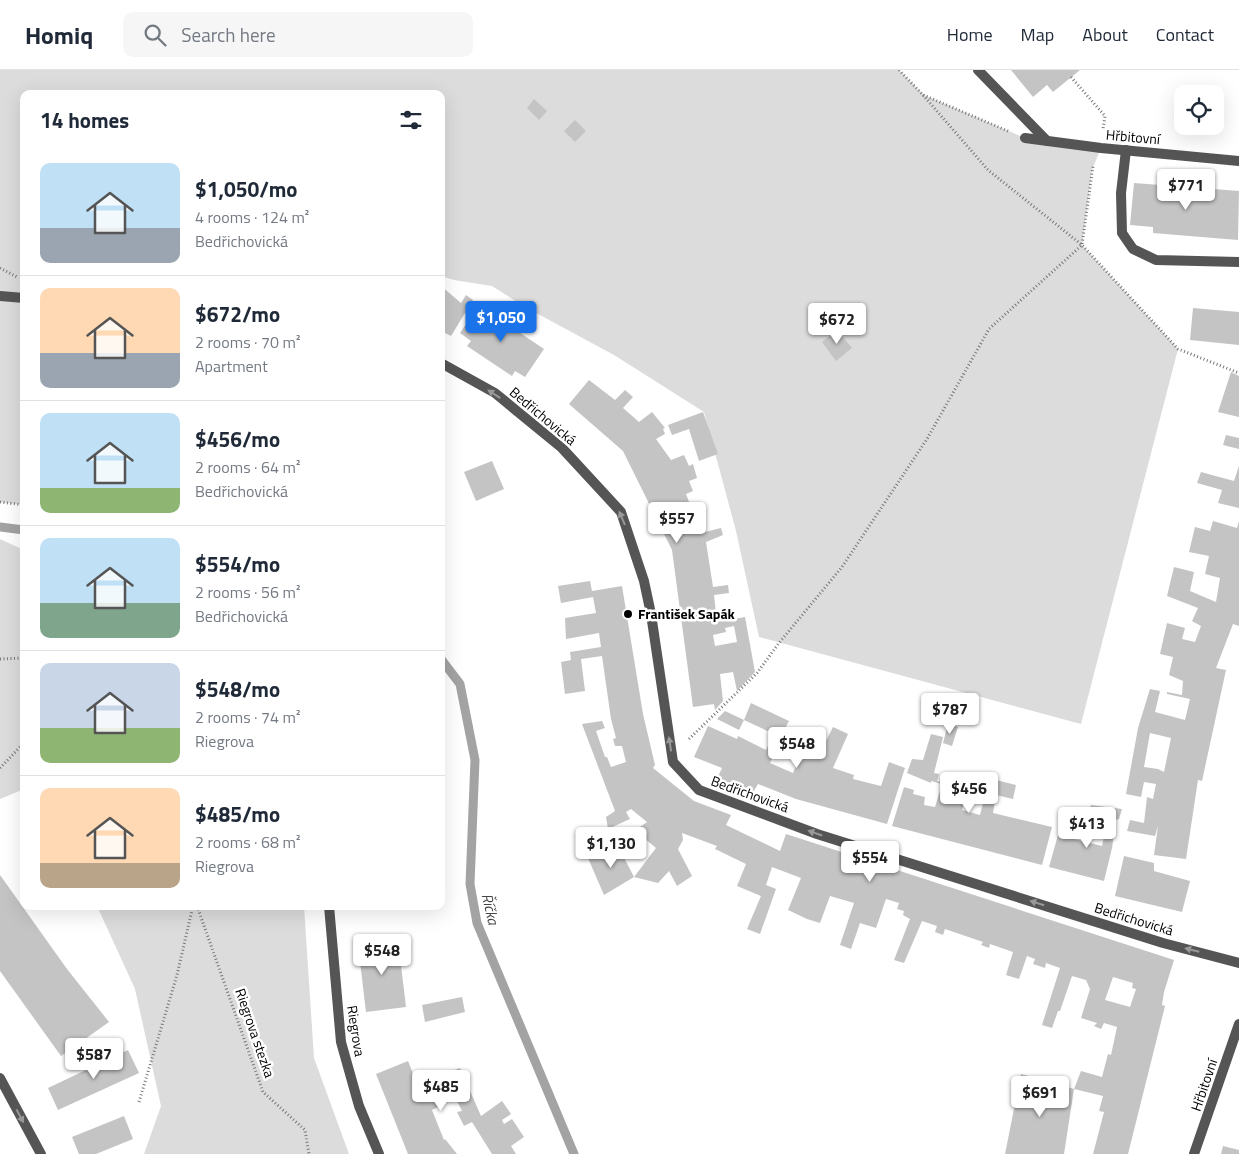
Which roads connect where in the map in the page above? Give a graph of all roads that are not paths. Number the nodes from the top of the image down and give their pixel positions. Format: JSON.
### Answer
{"nodes":[{"id":1,"x":978,"y":70,"type":"edge"},
{"id":2,"x":1025,"y":138,"type":"road end"},
{"id":3,"x":1047,"y":141,"type":"junction"},
{"id":4,"x":1126,"y":150,"type":"junction"},
{"id":5,"x":1239,"y":161,"type":"edge"},
{"id":6,"x":1239,"y":262,"type":"edge"},
{"id":7,"x":0,"y":296,"type":"edge"},
{"id":8,"x":20,"y":298,"type":"edge"},
{"id":9,"x":445,"y":365,"type":"edge"},
{"id":10,"x":330,"y":910,"type":"edge"},
{"id":11,"x":1239,"y":964,"type":"edge"},
{"id":12,"x":1239,"y":1024,"type":"edge"},
{"id":13,"x":0,"y":1078,"type":"edge"},
{"id":14,"x":41,"y":1154,"type":"edge"},
{"id":15,"x":379,"y":1154,"type":"edge"},
{"id":16,"x":1194,"y":1154,"type":"edge"}],
"edges":[{"from":1,"to":3,"type":"street"},
{"from":2,"to":3,"type":"street","name":"Hřbitovní"},
{"from":3,"to":4,"type":"street","name":"Hřbitovní"},
{"from":4,"to":5,"type":"street","name":"Hřbitovní"},
{"from":4,"to":6,"type":"street"},
{"from":7,"to":8,"type":"street"},
{"from":11,"to":9,"type":"street","name":"Bedřichovická","one_way":true},
{"from":10,"to":15,"type":"street","name":"Riegrova"},
{"from":12,"to":16,"type":"street","name":"Hřbitovní"},
{"from":13,"to":14,"type":"street","one_way":true}]}
